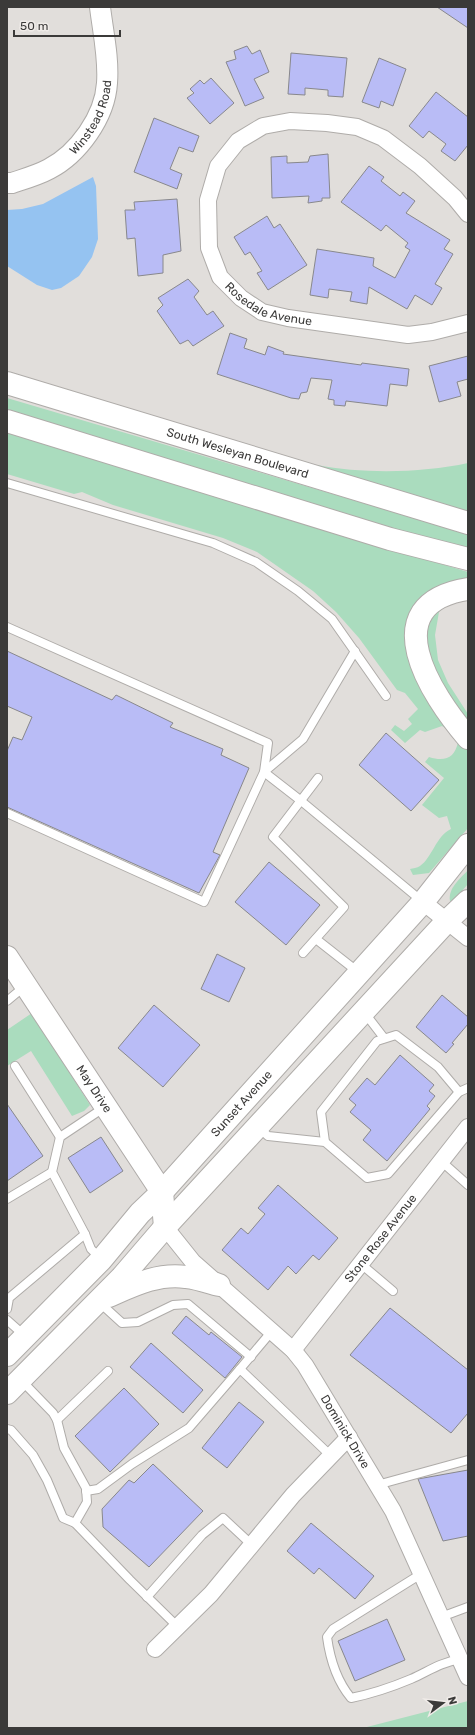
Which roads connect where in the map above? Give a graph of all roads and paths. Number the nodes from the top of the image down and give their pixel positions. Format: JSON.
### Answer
{"nodes":[{"id":1,"x":100,"y":7,"type":"edge"},
{"id":2,"x":7,"y":183,"type":"edge"},
{"id":3,"x":468,"y":214,"type":"edge"},
{"id":4,"x":468,"y":323,"type":"edge"},
{"id":5,"x":7,"y":383,"type":"edge"},
{"id":6,"x":7,"y":421,"type":"edge"},
{"id":7,"x":7,"y":483,"type":"edge"},
{"id":8,"x":468,"y":523,"type":"edge"},
{"id":9,"x":468,"y":559,"type":"edge"},
{"id":10,"x":468,"y":589,"type":"edge"},
{"id":11,"x":7,"y":628,"type":"edge"},
{"id":12,"x":355,"y":651,"type":"junction"},
{"id":13,"x":386,"y":696,"type":"dead end"},
{"id":14,"x":468,"y":738,"type":"edge"},
{"id":15,"x":264,"y":772,"type":"junction"},
{"id":16,"x":318,"y":778,"type":"dead end"},
{"id":17,"x":300,"y":800,"type":"junction"},
{"id":18,"x":7,"y":813,"type":"edge"},
{"id":19,"x":468,"y":845,"type":"edge"},
{"id":20,"x":468,"y":901,"type":"edge"},
{"id":21,"x":423,"y":902,"type":"junction"},
{"id":22,"x":447,"y":921,"type":"junction"},
{"id":23,"x":468,"y":938,"type":"edge"},
{"id":24,"x":316,"y":939,"type":"junction"},
{"id":25,"x":303,"y":954,"type":"dead end"},
{"id":26,"x":7,"y":957,"type":"edge"},
{"id":27,"x":358,"y":973,"type":"junction"},
{"id":28,"x":26,"y":986,"type":"junction"},
{"id":29,"x":7,"y":1001,"type":"edge"},
{"id":30,"x":364,"y":1011,"type":"junction"},
{"id":31,"x":384,"y":1038,"type":"junction"},
{"id":32,"x":15,"y":1066,"type":"dead end"},
{"id":33,"x":468,"y":1088,"type":"edge"},
{"id":34,"x":459,"y":1092,"type":"junction"},
{"id":35,"x":106,"y":1107,"type":"junction"},
{"id":36,"x":258,"y":1127,"type":"junction"},
{"id":37,"x":468,"y":1127,"type":"edge"},
{"id":38,"x":60,"y":1137,"type":"junction"},
{"id":39,"x":324,"y":1142,"type":"junction"},
{"id":40,"x":441,"y":1161,"type":"junction"},
{"id":41,"x":52,"y":1172,"type":"junction"},
{"id":42,"x":468,"y":1185,"type":"edge"},
{"id":43,"x":162,"y":1192,"type":"junction"},
{"id":44,"x":7,"y":1199,"type":"edge"},
{"id":45,"x":165,"y":1227,"type":"junction"},
{"id":46,"x":85,"y":1234,"type":"junction"},
{"id":47,"x":101,"y":1260,"type":"junction"},
{"id":48,"x":360,"y":1264,"type":"junction"},
{"id":49,"x":219,"y":1285,"type":"junction"},
{"id":50,"x":393,"y":1291,"type":"dead end"},
{"id":51,"x":8,"y":1297,"type":"edge"},
{"id":52,"x":98,"y":1301,"type":"junction"},
{"id":53,"x":7,"y":1309,"type":"edge"},
{"id":54,"x":7,"y":1320,"type":"edge"},
{"id":55,"x":272,"y":1331,"type":"junction"},
{"id":56,"x":25,"y":1337,"type":"junction"},
{"id":57,"x":293,"y":1350,"type":"junction"},
{"id":58,"x":7,"y":1355,"type":"edge"},
{"id":59,"x":251,"y":1357,"type":"junction"},
{"id":60,"x":240,"y":1369,"type":"junction"},
{"id":61,"x":108,"y":1371,"type":"dead end"},
{"id":62,"x":14,"y":1386,"type":"edge"},
{"id":63,"x":57,"y":1420,"type":"junction"},
{"id":64,"x":7,"y":1429,"type":"edge"},
{"id":65,"x":349,"y":1437,"type":"junction"},
{"id":66,"x":331,"y":1456,"type":"junction"},
{"id":67,"x":468,"y":1460,"type":"edge"},
{"id":68,"x":377,"y":1485,"type":"junction"},
{"id":69,"x":86,"y":1491,"type":"junction"},
{"id":70,"x":75,"y":1523,"type":"junction"},
{"id":71,"x":252,"y":1545,"type":"junction"},
{"id":72,"x":421,"y":1574,"type":"junction"},
{"id":73,"x":147,"y":1597,"type":"junction"},
{"id":74,"x":468,"y":1608,"type":"edge"},
{"id":75,"x":441,"y":1617,"type":"junction"},
{"id":76,"x":178,"y":1627,"type":"junction"},
{"id":77,"x":155,"y":1649,"type":"dead end"},
{"id":78,"x":460,"y":1659,"type":"junction"},
{"id":79,"x":468,"y":1677,"type":"edge"}],
"edges":[{"from":1,"to":2,"type":"street","name":"Winstead Road"},
{"from":3,"to":4,"type":"street","name":"Rosedale Avenue"},
{"from":5,"to":8,"type":"main road","name":"South Wesleyan Boulevard"},
{"from":6,"to":9,"type":"main road"},
{"from":7,"to":12,"type":"lane"},
{"from":10,"to":14,"type":"main road"},
{"from":11,"to":15,"type":"lane"},
{"from":12,"to":13,"type":"lane"},
{"from":12,"to":15,"type":"lane"},
{"from":15,"to":17,"type":"lane"},
{"from":15,"to":18,"type":"lane"},
{"from":16,"to":17,"type":"lane"},
{"from":17,"to":21,"type":"lane"},
{"from":17,"to":24,"type":"lane"},
{"from":19,"to":21,"type":"main road","name":"Sunset Avenue"},
{"from":20,"to":22,"type":"main road"},
{"from":21,"to":22,"type":"street"},
{"from":21,"to":27,"type":"main road","name":"Sunset Avenue"},
{"from":22,"to":23,"type":"street"},
{"from":22,"to":30,"type":"main road"},
{"from":24,"to":25,"type":"lane"},
{"from":24,"to":27,"type":"lane"},
{"from":26,"to":28,"type":"main road","name":"May Drive"},
{"from":27,"to":43,"type":"main road","name":"Sunset Avenue"},
{"from":28,"to":29,"type":"lane"},
{"from":28,"to":35,"type":"main road","name":"May Drive"},
{"from":30,"to":31,"type":"lane"},
{"from":30,"to":36,"type":"main road"},
{"from":31,"to":34,"type":"lane"},
{"from":31,"to":39,"type":"lane"},
{"from":32,"to":38,"type":"lane"},
{"from":33,"to":34,"type":"lane"},
{"from":34,"to":39,"type":"lane"},
{"from":35,"to":38,"type":"lane"},
{"from":35,"to":43,"type":"main road","name":"May Drive"},
{"from":36,"to":39,"type":"lane"},
{"from":36,"to":45,"type":"main road"},
{"from":37,"to":40,"type":"street","name":"Stone Rose Avenue"},
{"from":38,"to":41,"type":"lane"},
{"from":40,"to":42,"type":"lane"},
{"from":40,"to":48,"type":"street","name":"Stone Rose Avenue"},
{"from":41,"to":44,"type":"lane"},
{"from":41,"to":46,"type":"lane"},
{"from":43,"to":45,"type":"main road","name":"May Drive"},
{"from":43,"to":47,"type":"main road","name":"Sunset Avenue"},
{"from":45,"to":49,"type":"street","name":"Dominick Drive"},
{"from":45,"to":52,"type":"main road"},
{"from":46,"to":47,"type":"lane"},
{"from":46,"to":51,"type":"lane"},
{"from":47,"to":56,"type":"main road","name":"Sunset Avenue"},
{"from":48,"to":50,"type":"lane"},
{"from":48,"to":57,"type":"street","name":"Stone Rose Avenue"},
{"from":49,"to":52,"type":"main road"},
{"from":49,"to":55,"type":"street","name":"Dominick Drive"},
{"from":51,"to":53,"type":"lane"},
{"from":52,"to":59,"type":"lane"},
{"from":52,"to":62,"type":"main road"},
{"from":54,"to":56,"type":"lane"},
{"from":55,"to":57,"type":"street","name":"Dominick Drive"},
{"from":55,"to":59,"type":"lane"},
{"from":56,"to":58,"type":"main road","name":"Sunset Avenue"},
{"from":57,"to":65,"type":"street","name":"Dominick Drive"},
{"from":59,"to":60,"type":"lane"},
{"from":60,"to":66,"type":"lane"},
{"from":60,"to":69,"type":"lane"},
{"from":61,"to":63,"type":"lane"},
{"from":62,"to":63,"type":"lane"},
{"from":63,"to":69,"type":"lane"},
{"from":64,"to":70,"type":"lane"},
{"from":65,"to":66,"type":"street"},
{"from":65,"to":68,"type":"street","name":"Dominick Drive"},
{"from":66,"to":71,"type":"street"},
{"from":67,"to":68,"type":"lane"},
{"from":68,"to":72,"type":"street","name":"Dominick Drive"},
{"from":69,"to":70,"type":"lane"},
{"from":70,"to":73,"type":"lane"},
{"from":71,"to":73,"type":"lane"},
{"from":71,"to":76,"type":"street"},
{"from":72,"to":75,"type":"street","name":"Dominick Drive"},
{"from":72,"to":78,"type":"lane"},
{"from":73,"to":76,"type":"lane"},
{"from":74,"to":75,"type":"lane"},
{"from":75,"to":78,"type":"street","name":"Dominick Drive"},
{"from":76,"to":77,"type":"street"},
{"from":78,"to":79,"type":"street","name":"Dominick Drive"}]}
